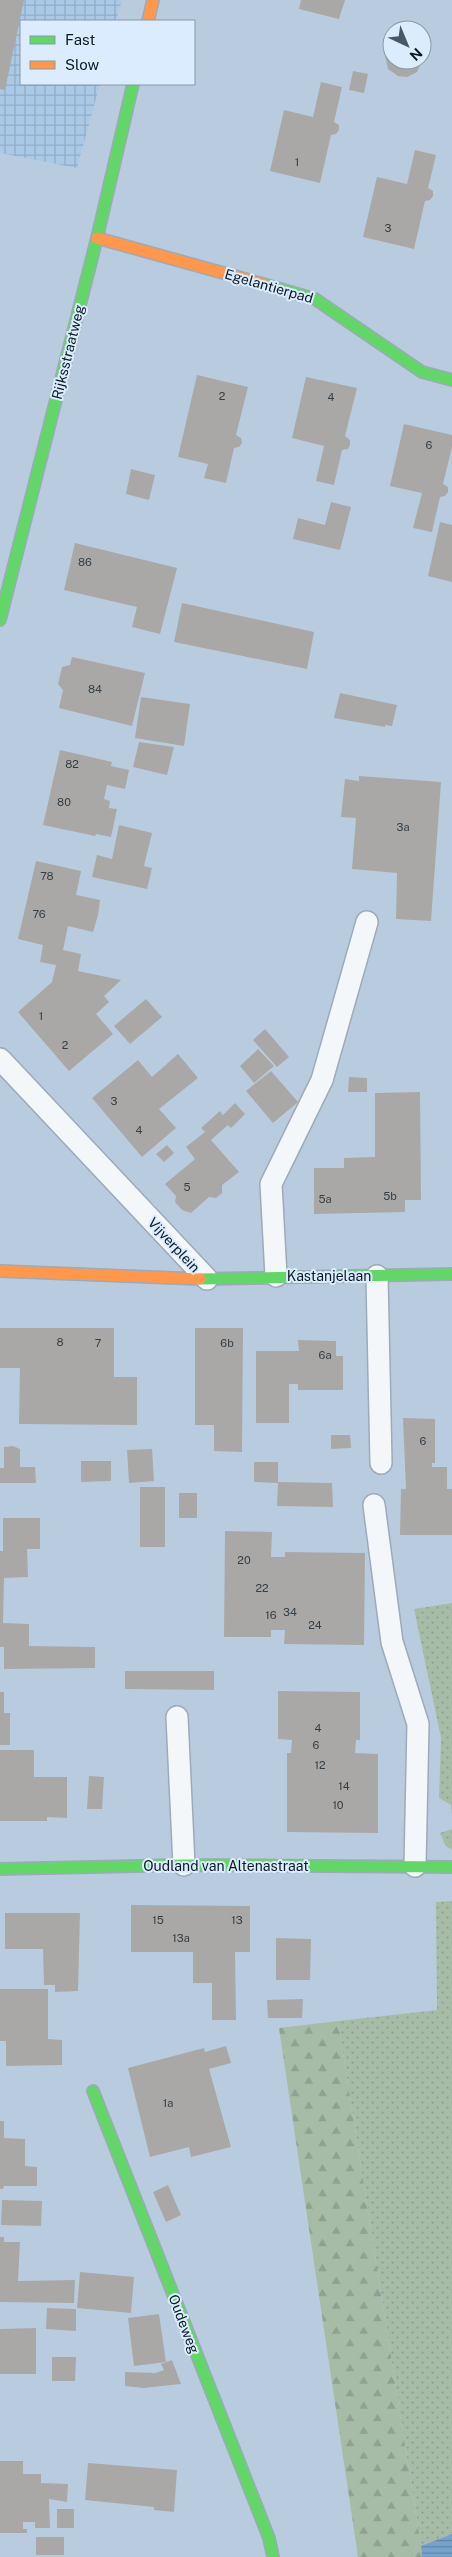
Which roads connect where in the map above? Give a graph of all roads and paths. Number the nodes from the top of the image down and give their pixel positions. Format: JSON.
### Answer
{"nodes":[{"id":1,"x":153,"y":0,"type":"edge"},
{"id":2,"x":148,"y":20,"type":"edge"},
{"id":3,"x":133,"y":85,"type":"edge"},
{"id":4,"x":97,"y":238,"type":"junction"},
{"id":5,"x":452,"y":380,"type":"edge"},
{"id":6,"x":0,"y":620,"type":"edge"},
{"id":7,"x":367,"y":922,"type":"dead end"},
{"id":8,"x":0,"y":1059,"type":"edge"},
{"id":9,"x":0,"y":1271,"type":"edge"},
{"id":10,"x":452,"y":1274,"type":"edge"},
{"id":11,"x":276,"y":1276,"type":"junction"},
{"id":12,"x":377,"y":1276,"type":"junction"},
{"id":13,"x":206,"y":1279,"type":"junction"},
{"id":14,"x":381,"y":1463,"type":"dead end"},
{"id":15,"x":374,"y":1505,"type":"dead end"},
{"id":16,"x":177,"y":1717,"type":"dead end"},
{"id":17,"x":184,"y":1864,"type":"junction"},
{"id":18,"x":414,"y":1866,"type":"junction"},
{"id":19,"x":452,"y":1867,"type":"edge"},
{"id":20,"x":0,"y":1869,"type":"edge"},
{"id":21,"x":93,"y":2091,"type":"dead end"},
{"id":22,"x":273,"y":2557,"type":"edge"}],
"edges":[{"from":1,"to":2,"type":"street"},
{"from":3,"to":4,"type":"street","name":"Rijksstraatweg"},
{"from":4,"to":5,"type":"street","name":"Egelantierpad"},
{"from":4,"to":6,"type":"street","name":"Rijksstraatweg"},
{"from":7,"to":11,"type":"lane"},
{"from":8,"to":13,"type":"lane","name":"Vijverplein"},
{"from":9,"to":13,"type":"street","name":"Vijverplein"},
{"from":10,"to":12,"type":"street","name":"Kastanjelaan"},
{"from":11,"to":12,"type":"street","name":"Kastanjelaan"},
{"from":11,"to":13,"type":"street","name":"Kastanjelaan"},
{"from":12,"to":14,"type":"lane"},
{"from":15,"to":18,"type":"lane"},
{"from":16,"to":17,"type":"lane"},
{"from":17,"to":18,"type":"street","name":"Oudland van Altenastraat"},
{"from":17,"to":20,"type":"street","name":"Oudland van Altenastraat"},
{"from":18,"to":19,"type":"street","name":"Oudland van Altenastraat"},
{"from":21,"to":22,"type":"street","name":"Oudeweg"}]}
